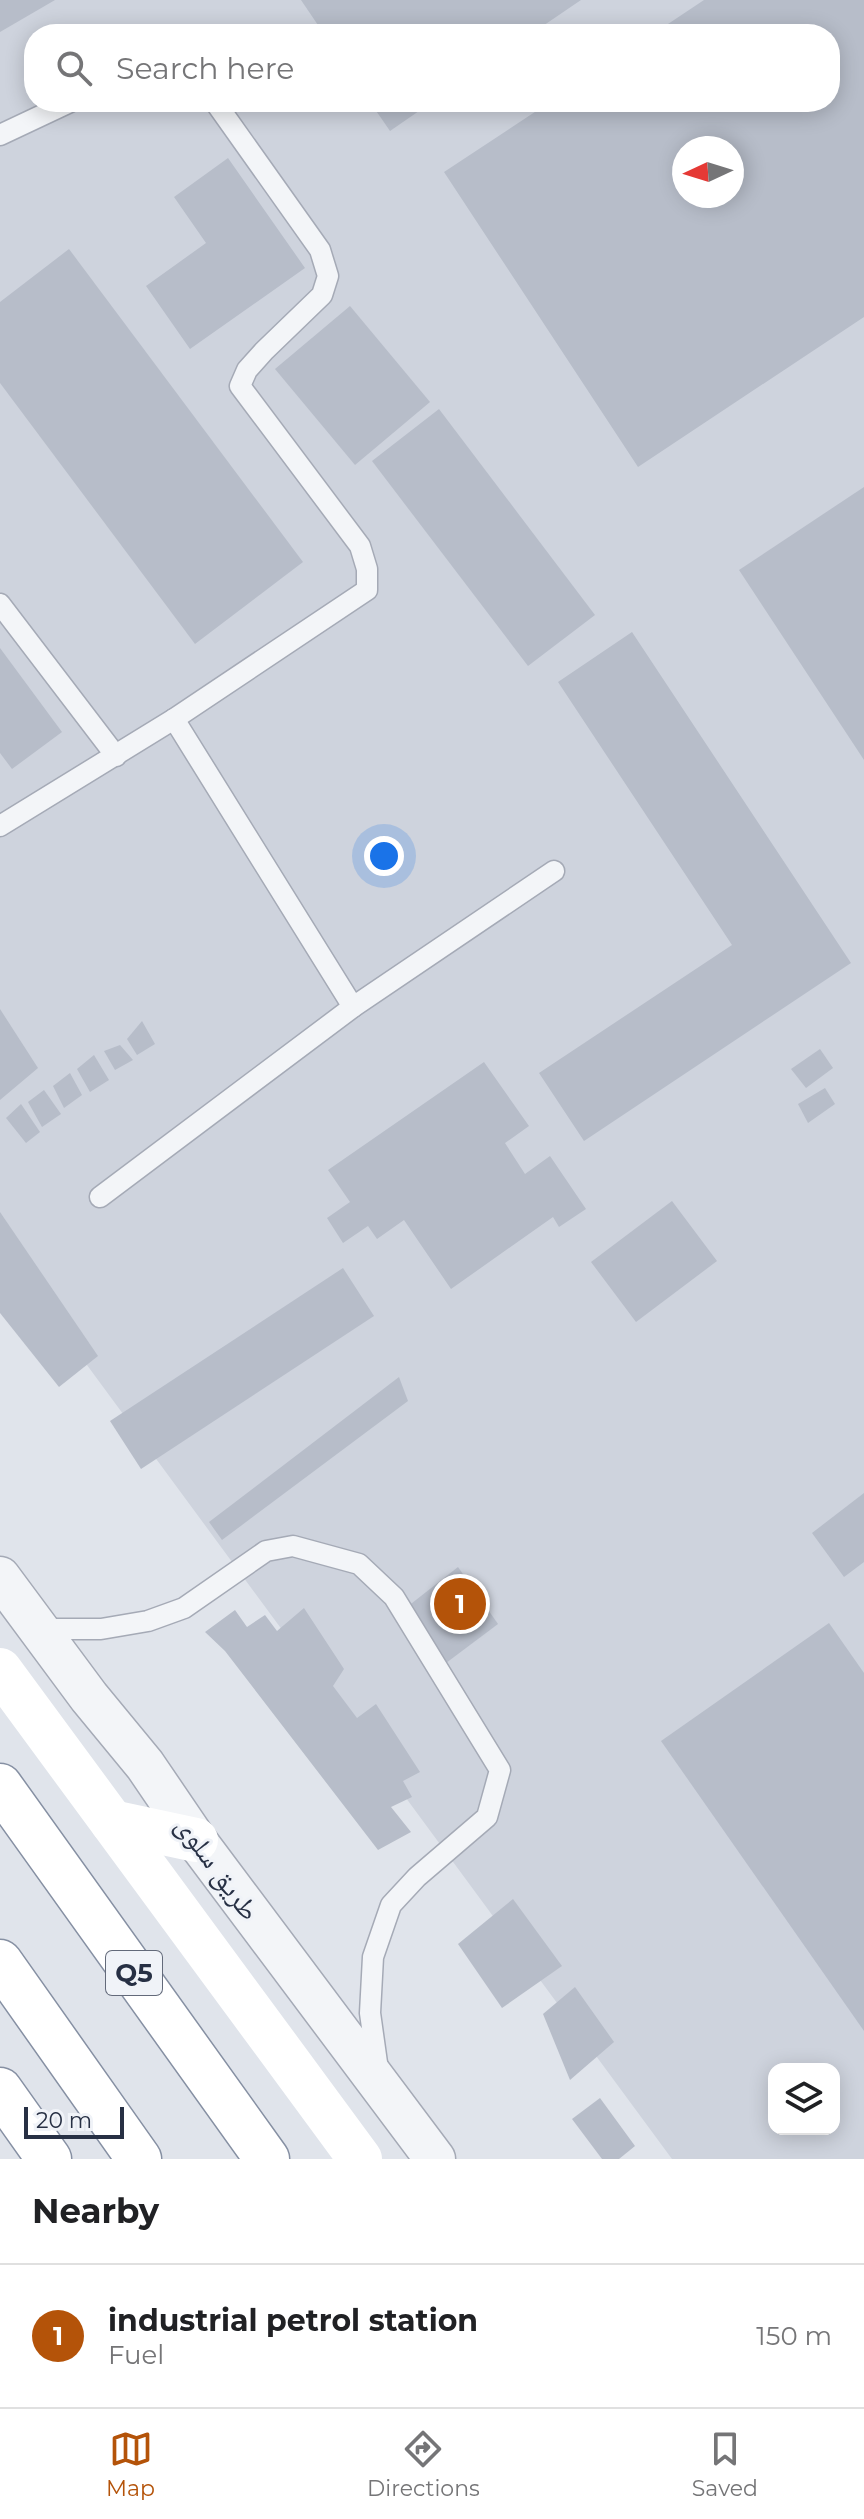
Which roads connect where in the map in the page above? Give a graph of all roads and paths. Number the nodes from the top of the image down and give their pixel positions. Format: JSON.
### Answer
{"nodes":[{"id":1,"x":49,"y":112,"type":"edge"},
{"id":2,"x":222,"y":112,"type":"edge"},
{"id":3,"x":0,"y":135,"type":"edge"},
{"id":4,"x":0,"y":604,"type":"edge"},
{"id":5,"x":174,"y":719,"type":"junction"},
{"id":6,"x":116,"y":756,"type":"junction"},
{"id":7,"x":4,"y":817,"type":"edge"},
{"id":8,"x":554,"y":871,"type":"dead end"},
{"id":9,"x":353,"y":1007,"type":"junction"},
{"id":10,"x":100,"y":1197,"type":"dead end"},
{"id":11,"x":0,"y":1577,"type":"edge"},
{"id":12,"x":37,"y":1629,"type":"junction"},
{"id":13,"x":0,"y":1670,"type":"edge"},
{"id":14,"x":0,"y":1786,"type":"edge"},
{"id":15,"x":112,"y":1822,"type":"junction"},
{"id":16,"x":196,"y":1840,"type":"junction"},
{"id":17,"x":0,"y":1962,"type":"edge"},
{"id":18,"x":380,"y":2086,"type":"junction"},
{"id":19,"x":0,"y":2090,"type":"edge"},
{"id":20,"x":49,"y":2159,"type":"edge"},
{"id":21,"x":139,"y":2159,"type":"edge"},
{"id":22,"x":267,"y":2159,"type":"edge"},
{"id":23,"x":360,"y":2159,"type":"edge"},
{"id":24,"x":435,"y":2159,"type":"edge"}],
"edges":[{"from":1,"to":3,"type":"lane"},
{"from":2,"to":5,"type":"lane"},
{"from":4,"to":6,"type":"lane"},
{"from":5,"to":6,"type":"lane"},
{"from":5,"to":9,"type":"lane"},
{"from":6,"to":7,"type":"lane"},
{"from":8,"to":9,"type":"lane"},
{"from":9,"to":10,"type":"lane"},
{"from":11,"to":12,"type":"street","name":"طريق سلوى"},
{"from":12,"to":16,"type":"street","name":"طريق سلوى"},
{"from":12,"to":18,"type":"lane"},
{"from":13,"to":15,"type":"main road","name":"طريق سلوى"},
{"from":14,"to":22,"type":"main road","number":"Q5"},
{"from":15,"to":16,"type":"main road"},
{"from":15,"to":23,"type":"main road","name":"طريق سلوى"},
{"from":16,"to":18,"type":"street","name":"طريق سلوى"},
{"from":17,"to":21,"type":"main road"},
{"from":18,"to":24,"type":"street","name":"طريق سلوى"},
{"from":19,"to":20,"type":"main road"}]}
